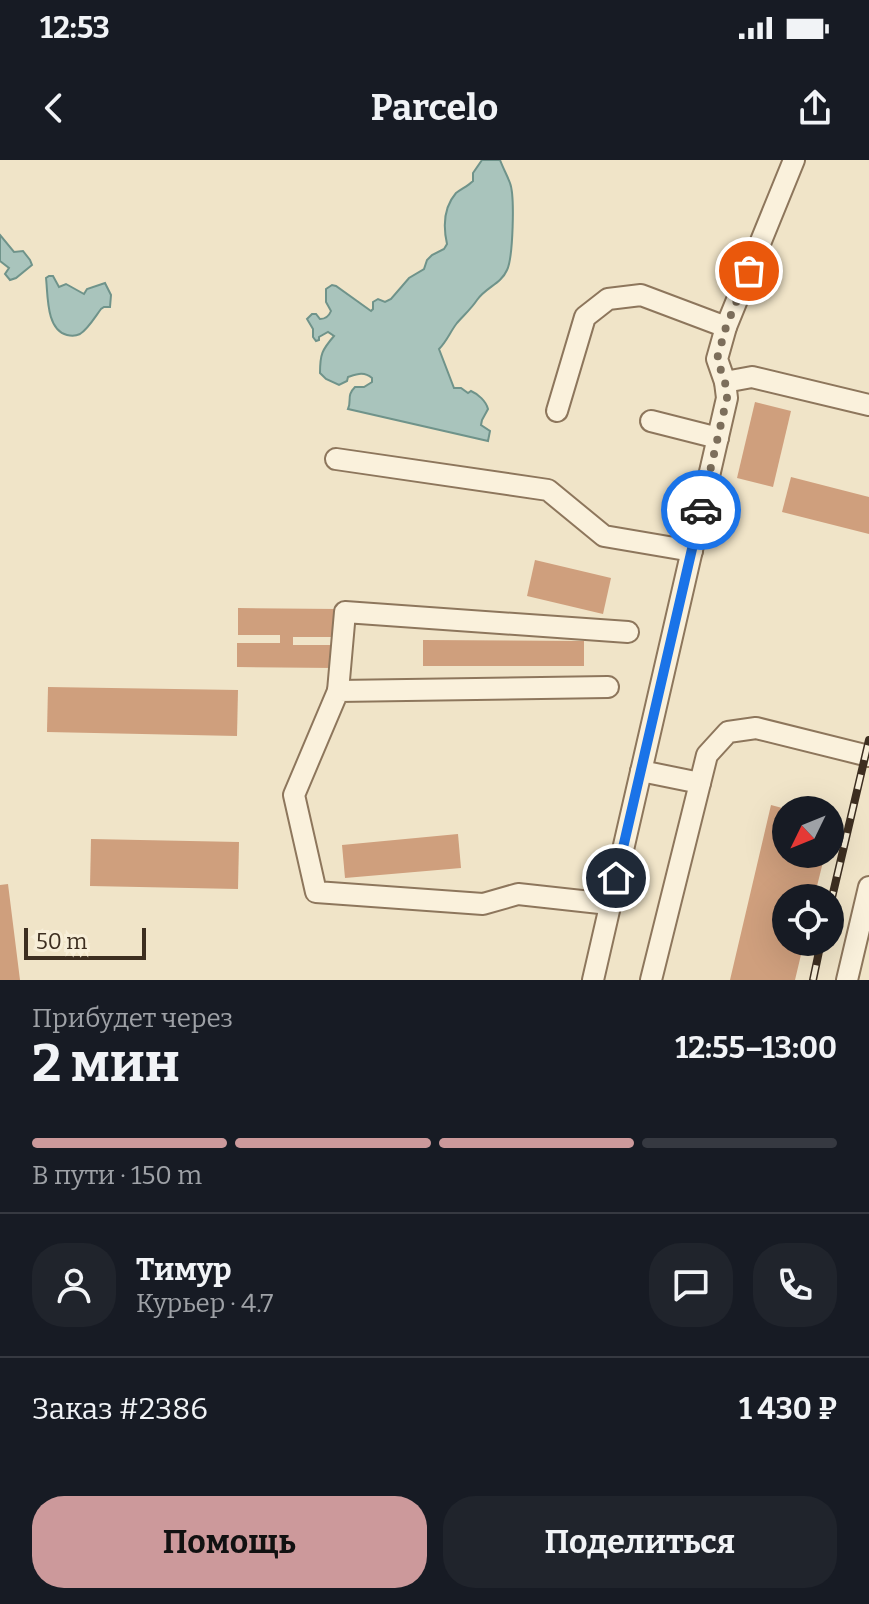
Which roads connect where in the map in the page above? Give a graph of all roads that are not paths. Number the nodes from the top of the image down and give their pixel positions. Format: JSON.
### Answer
{"nodes":[{"id":1,"x":794,"y":160,"type":"edge"},
{"id":2,"x":726,"y":327,"type":"junction"},
{"id":3,"x":726,"y":390,"type":"junction"},
{"id":4,"x":869,"y":405,"type":"edge"},
{"id":5,"x":557,"y":411,"type":"dead end"},
{"id":6,"x":651,"y":421,"type":"dead end"},
{"id":7,"x":718,"y":438,"type":"junction"},
{"id":8,"x":336,"y":459,"type":"dead end"},
{"id":9,"x":692,"y":551,"type":"junction"},
{"id":10,"x":628,"y":632,"type":"dead end"},
{"id":11,"x":608,"y":687,"type":"dead end"},
{"id":12,"x":338,"y":691,"type":"junction"},
{"id":13,"x":869,"y":756,"type":"edge"},
{"id":14,"x":641,"y":771,"type":"junction"},
{"id":15,"x":700,"y":783,"type":"junction"},
{"id":16,"x":869,"y":887,"type":"edge"},
{"id":17,"x":609,"y":904,"type":"junction"},
{"id":18,"x":593,"y":980,"type":"edge"},
{"id":19,"x":651,"y":980,"type":"edge"},
{"id":20,"x":847,"y":980,"type":"edge"}],
"edges":[{"from":1,"to":2,"type":"street"},
{"from":2,"to":3,"type":"street"},
{"from":2,"to":5,"type":"street"},
{"from":3,"to":4,"type":"street"},
{"from":3,"to":7,"type":"street"},
{"from":6,"to":7,"type":"street"},
{"from":7,"to":9,"type":"street"},
{"from":8,"to":9,"type":"street"},
{"from":9,"to":14,"type":"street"},
{"from":10,"to":12,"type":"street"},
{"from":11,"to":12,"type":"street"},
{"from":12,"to":17,"type":"street"},
{"from":13,"to":15,"type":"street"},
{"from":14,"to":15,"type":"street"},
{"from":14,"to":17,"type":"street"},
{"from":15,"to":19,"type":"street"},
{"from":16,"to":20,"type":"street"},
{"from":17,"to":18,"type":"street"}]}
